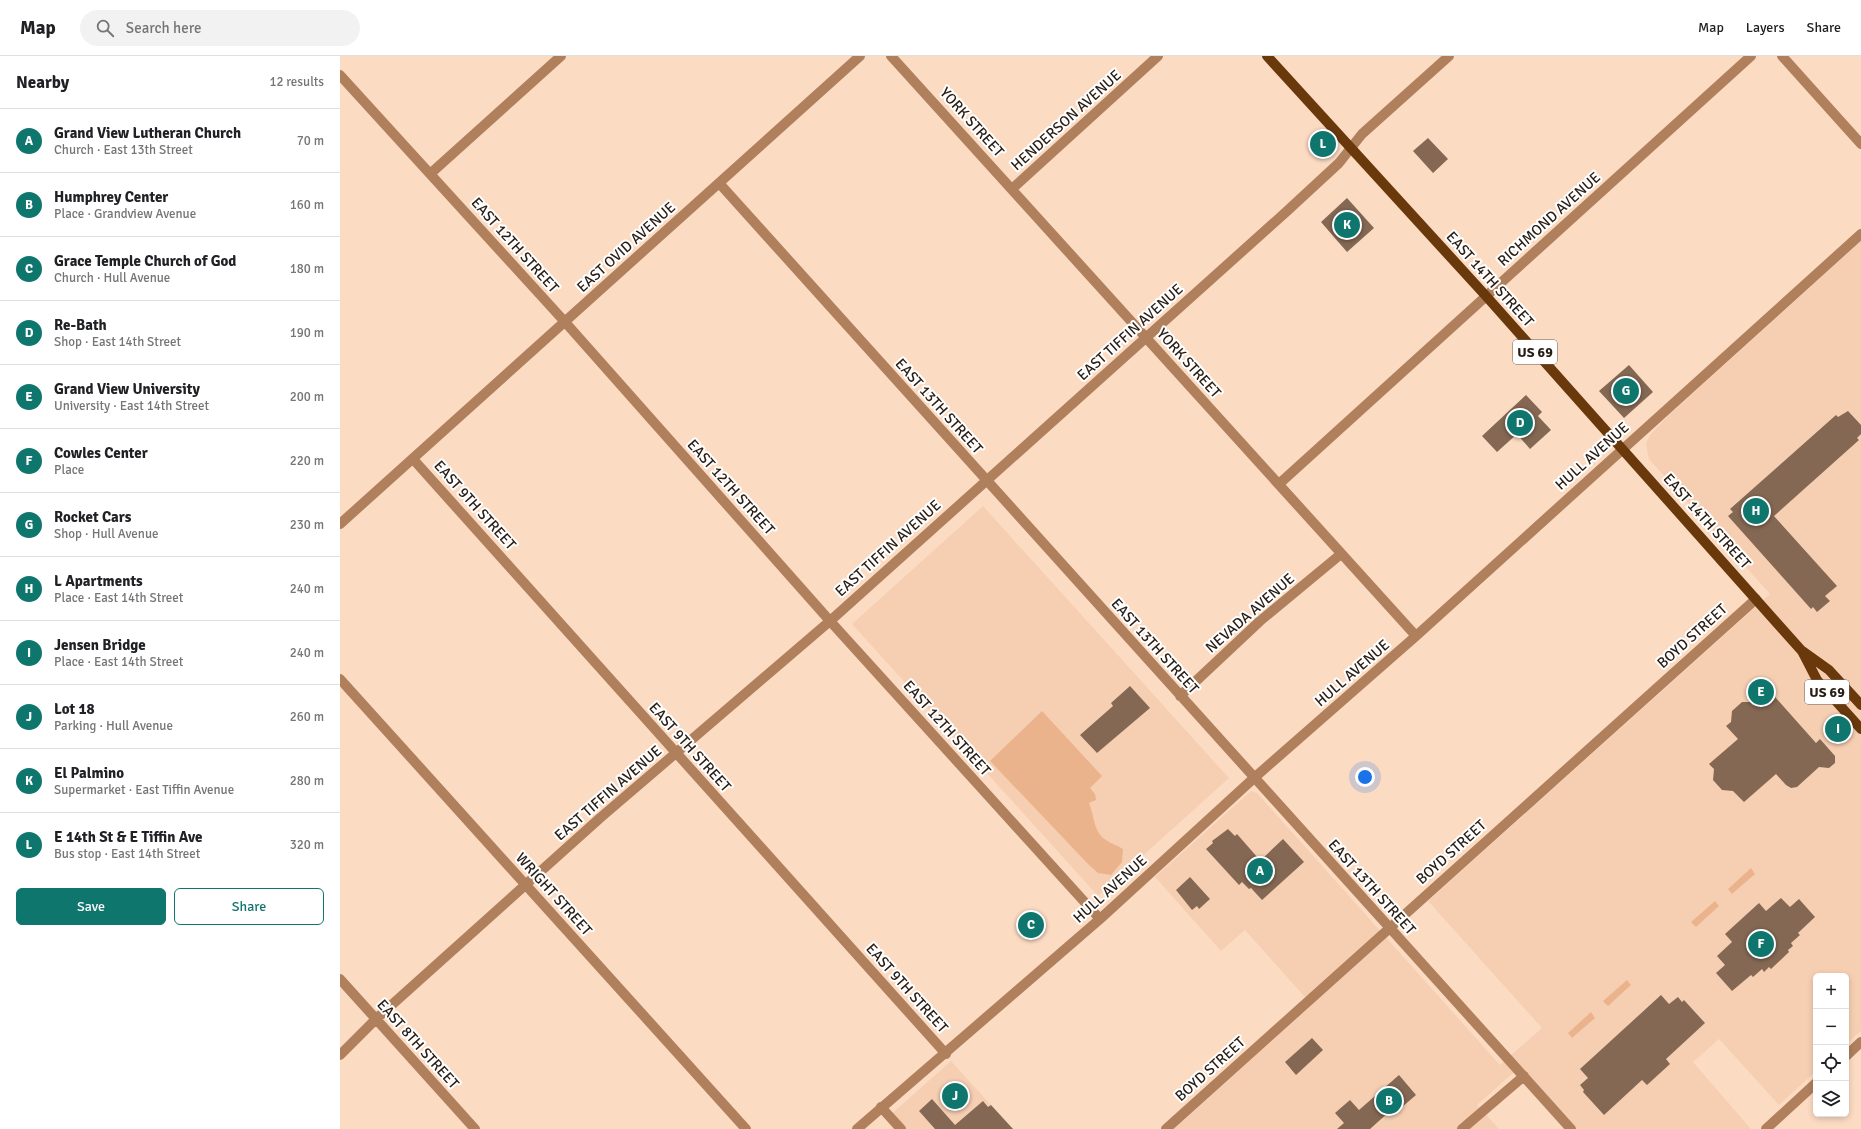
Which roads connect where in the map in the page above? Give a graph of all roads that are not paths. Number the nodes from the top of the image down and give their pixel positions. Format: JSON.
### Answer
{"nodes":[{"id":1,"x":561,"y":56,"type":"edge"},
{"id":2,"x":860,"y":56,"type":"edge"},
{"id":3,"x":891,"y":56,"type":"edge"},
{"id":4,"x":1158,"y":56,"type":"edge"},
{"id":5,"x":1267,"y":56,"type":"edge"},
{"id":6,"x":1449,"y":56,"type":"edge"},
{"id":7,"x":1751,"y":56,"type":"edge"},
{"id":8,"x":1782,"y":56,"type":"edge"},
{"id":9,"x":340,"y":75,"type":"edge"},
{"id":10,"x":1861,"y":144,"type":"edge"},
{"id":11,"x":1350,"y":149,"type":"junction"},
{"id":12,"x":430,"y":174,"type":"junction"},
{"id":13,"x":719,"y":183,"type":"junction"},
{"id":14,"x":1012,"y":189,"type":"junction"},
{"id":15,"x":1861,"y":234,"type":"edge"},
{"id":16,"x":1486,"y":296,"type":"junction"},
{"id":17,"x":565,"y":322,"type":"junction"},
{"id":18,"x":1146,"y":338,"type":"junction"},
{"id":19,"x":1623,"y":449,"type":"junction"},
{"id":20,"x":413,"y":459,"type":"junction"},
{"id":21,"x":986,"y":481,"type":"junction"},
{"id":22,"x":1279,"y":484,"type":"junction"},
{"id":23,"x":340,"y":524,"type":"edge"},
{"id":24,"x":1341,"y":554,"type":"junction"},
{"id":25,"x":1756,"y":599,"type":"junction"},
{"id":26,"x":830,"y":621,"type":"junction"},
{"id":27,"x":1416,"y":636,"type":"junction"},
{"id":28,"x":1801,"y":650,"type":"junction"},
{"id":29,"x":340,"y":679,"type":"edge"},
{"id":30,"x":1180,"y":696,"type":"junction"},
{"id":31,"x":1861,"y":705,"type":"edge"},
{"id":32,"x":1861,"y":729,"type":"edge"},
{"id":33,"x":676,"y":754,"type":"junction"},
{"id":34,"x":1254,"y":778,"type":"junction"},
{"id":35,"x":527,"y":885,"type":"junction"},
{"id":36,"x":1100,"y":918,"type":"junction"},
{"id":37,"x":1389,"y":928,"type":"junction"},
{"id":38,"x":340,"y":979,"type":"edge"},
{"id":39,"x":376,"y":1020,"type":"junction"},
{"id":40,"x":1861,"y":1042,"type":"edge"},
{"id":41,"x":1849,"y":1053,"type":"edge"},
{"id":42,"x":946,"y":1054,"type":"junction"},
{"id":43,"x":340,"y":1055,"type":"edge"},
{"id":44,"x":1524,"y":1076,"type":"junction"},
{"id":45,"x":1813,"y":1086,"type":"edge"},
{"id":46,"x":881,"y":1107,"type":"junction"},
{"id":47,"x":475,"y":1129,"type":"edge"},
{"id":48,"x":746,"y":1129,"type":"edge"},
{"id":49,"x":858,"y":1129,"type":"edge"},
{"id":50,"x":901,"y":1129,"type":"edge"},
{"id":51,"x":1166,"y":1129,"type":"edge"},
{"id":52,"x":1462,"y":1129,"type":"edge"},
{"id":53,"x":1571,"y":1129,"type":"edge"},
{"id":54,"x":1766,"y":1129,"type":"edge"}],
"edges":[{"from":1,"to":12,"type":"street"},
{"from":2,"to":13,"type":"street","name":"EAST OVID AVENUE"},
{"from":3,"to":14,"type":"street","name":"YORK STREET"},
{"from":4,"to":14,"type":"street","name":"HENDERSON AVENUE"},
{"from":5,"to":11,"type":"main road","name":"EAST 14TH STREET","number":"US 69"},
{"from":6,"to":11,"type":"street","name":"EAST TIFFIN AVENUE"},
{"from":7,"to":16,"type":"street","name":"RICHMOND AVENUE"},
{"from":8,"to":10,"type":"street"},
{"from":9,"to":12,"type":"street","name":"EAST 12TH STREET"},
{"from":11,"to":16,"type":"main road","name":"EAST 14TH STREET","number":"US 69"},
{"from":11,"to":18,"type":"street","name":"EAST TIFFIN AVENUE"},
{"from":12,"to":17,"type":"street","name":"EAST 12TH STREET"},
{"from":13,"to":17,"type":"street","name":"EAST OVID AVENUE"},
{"from":13,"to":21,"type":"street","name":"EAST 13TH STREET"},
{"from":14,"to":18,"type":"street","name":"YORK STREET"},
{"from":15,"to":19,"type":"street","name":"HULL AVENUE"},
{"from":16,"to":19,"type":"main road","name":"EAST 14TH STREET","number":"US 69"},
{"from":16,"to":22,"type":"street","name":"RICHMOND AVENUE"},
{"from":17,"to":20,"type":"street","name":"EAST OVID AVENUE"},
{"from":17,"to":26,"type":"street","name":"EAST 12TH STREET"},
{"from":18,"to":21,"type":"street","name":"EAST TIFFIN AVENUE"},
{"from":18,"to":22,"type":"street","name":"YORK STREET"},
{"from":19,"to":25,"type":"main road","name":"EAST 14TH STREET","number":"US 69"},
{"from":19,"to":27,"type":"street","name":"HULL AVENUE"},
{"from":20,"to":23,"type":"street","name":"EAST OVID AVENUE"},
{"from":20,"to":33,"type":"street","name":"EAST 9TH STREET"},
{"from":21,"to":26,"type":"street","name":"EAST TIFFIN AVENUE"},
{"from":21,"to":30,"type":"street","name":"EAST 13TH STREET"},
{"from":22,"to":24,"type":"street","name":"YORK STREET"},
{"from":24,"to":27,"type":"street","name":"YORK STREET"},
{"from":24,"to":30,"type":"street","name":"NEVADA AVENUE"},
{"from":25,"to":28,"type":"main road","name":"EAST 14TH STREET","number":"US 69"},
{"from":25,"to":37,"type":"street","name":"BOYD STREET"},
{"from":26,"to":33,"type":"street","name":"EAST TIFFIN AVENUE"},
{"from":26,"to":36,"type":"street","name":"EAST 12TH STREET"},
{"from":27,"to":34,"type":"street","name":"HULL AVENUE"},
{"from":28,"to":31,"type":"main road","name":"EAST 14TH STREET","number":"US 69"},
{"from":28,"to":32,"type":"main road","name":"EAST 14TH STREET","number":"US 69"},
{"from":29,"to":35,"type":"street","name":"WRIGHT STREET"},
{"from":30,"to":34,"type":"street","name":"EAST 13TH STREET"},
{"from":33,"to":35,"type":"street","name":"EAST TIFFIN AVENUE"},
{"from":33,"to":42,"type":"street","name":"EAST 9TH STREET"},
{"from":34,"to":36,"type":"street","name":"HULL AVENUE"},
{"from":34,"to":37,"type":"street","name":"EAST 13TH STREET"},
{"from":35,"to":39,"type":"street","name":"EAST TIFFIN AVENUE"},
{"from":35,"to":48,"type":"street","name":"WRIGHT STREET"},
{"from":36,"to":42,"type":"street","name":"HULL AVENUE"},
{"from":37,"to":44,"type":"street","name":"EAST 13TH STREET"},
{"from":37,"to":51,"type":"street","name":"BOYD STREET"},
{"from":38,"to":39,"type":"street","name":"EAST 8TH STREET"},
{"from":39,"to":43,"type":"street","name":"EAST TIFFIN AVENUE"},
{"from":39,"to":47,"type":"street","name":"EAST 8TH STREET"},
{"from":40,"to":41,"type":"street"},
{"from":42,"to":46,"type":"street","name":"HULL AVENUE"},
{"from":44,"to":52,"type":"street"},
{"from":44,"to":53,"type":"street","name":"EAST 13TH STREET"},
{"from":45,"to":54,"type":"street"},
{"from":46,"to":49,"type":"street","name":"HULL AVENUE"},
{"from":46,"to":50,"type":"street"}]}
